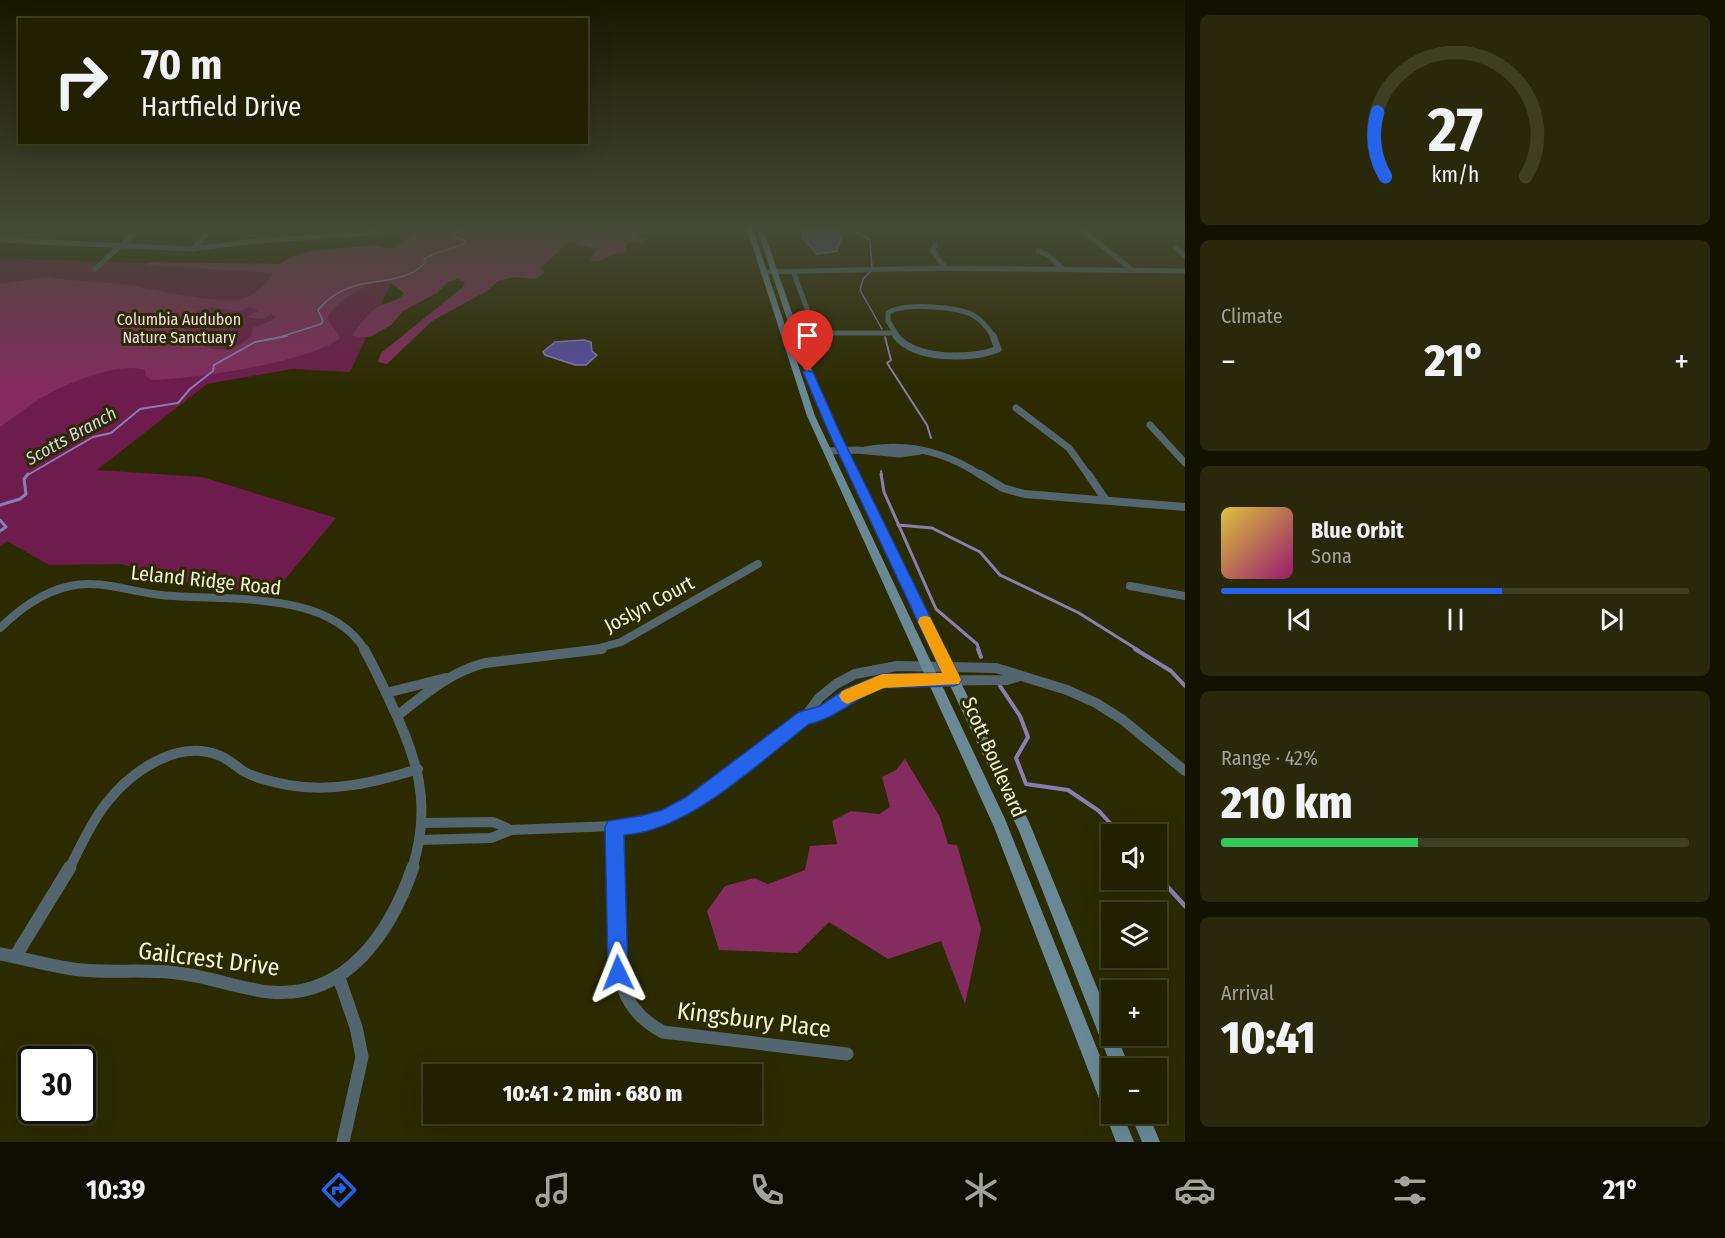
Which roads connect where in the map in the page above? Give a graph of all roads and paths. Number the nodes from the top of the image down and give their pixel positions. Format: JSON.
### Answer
{"nodes":[{"id":1,"x":771,"y":279,"type":"edge"},
{"id":2,"x":772,"y":279,"type":"edge"},
{"id":3,"x":795,"y":279,"type":"edge"},
{"id":4,"x":895,"y":333,"type":"junction"},
{"id":5,"x":1016,"y":408,"type":"dead end"},
{"id":6,"x":1150,"y":425,"type":"dead end"},
{"id":7,"x":827,"y":450,"type":"junction"},
{"id":8,"x":842,"y":450,"type":"junction"},
{"id":9,"x":1185,"y":463,"type":"edge"},
{"id":10,"x":1105,"y":499,"type":"junction"},
{"id":11,"x":1185,"y":507,"type":"edge"},
{"id":12,"x":758,"y":564,"type":"dead end"},
{"id":13,"x":1130,"y":586,"type":"dead end"},
{"id":14,"x":1185,"y":596,"type":"edge"},
{"id":15,"x":0,"y":628,"type":"edge"},
{"id":16,"x":928,"y":665,"type":"junction"},
{"id":17,"x":950,"y":673,"type":"junction"},
{"id":18,"x":446,"y":678,"type":"junction"},
{"id":19,"x":934,"y":679,"type":"junction"},
{"id":20,"x":386,"y":693,"type":"junction"},
{"id":21,"x":397,"y":716,"type":"junction"},
{"id":22,"x":805,"y":717,"type":"junction"},
{"id":23,"x":418,"y":769,"type":"junction"},
{"id":24,"x":1185,"y":771,"type":"edge"},
{"id":25,"x":422,"y":823,"type":"junction"},
{"id":26,"x":614,"y":827,"type":"junction"},
{"id":27,"x":511,"y":830,"type":"junction"},
{"id":28,"x":418,"y":840,"type":"junction"},
{"id":29,"x":0,"y":954,"type":"edge"},
{"id":30,"x":15,"y":957,"type":"junction"},
{"id":31,"x":339,"y":978,"type":"junction"},
{"id":32,"x":848,"y":1054,"type":"dead end"},
{"id":33,"x":1117,"y":1058,"type":"edge"},
{"id":34,"x":1101,"y":1081,"type":"edge"},
{"id":35,"x":1118,"y":1124,"type":"edge"},
{"id":36,"x":1144,"y":1124,"type":"edge"},
{"id":37,"x":343,"y":1142,"type":"edge"},
{"id":38,"x":1125,"y":1142,"type":"edge"},
{"id":39,"x":1151,"y":1142,"type":"edge"}],
"edges":[{"from":1,"to":7,"type":"main road","name":"Scott Boulevard"},
{"from":2,"to":8,"type":"main road","name":"Scott Boulevard"},
{"from":3,"to":4,"type":"street"},
{"from":4,"to":4,"type":"street"},
{"from":5,"to":10,"type":"street"},
{"from":6,"to":9,"type":"street"},
{"from":7,"to":8,"type":"street"},
{"from":7,"to":16,"type":"main road","name":"Scott Boulevard"},
{"from":8,"to":10,"type":"street"},
{"from":8,"to":17,"type":"main road","name":"Scott Boulevard"},
{"from":10,"to":11,"type":"street"},
{"from":12,"to":18,"type":"street","name":"Joslyn Court"},
{"from":13,"to":14,"type":"street"},
{"from":15,"to":20,"type":"street","name":"Leland Ridge Road"},
{"from":16,"to":17,"type":"street"},
{"from":16,"to":19,"type":"main road","name":"Scott Boulevard"},
{"from":16,"to":22,"type":"street"},
{"from":17,"to":19,"type":"street"},
{"from":17,"to":24,"type":"street"},
{"from":17,"to":33,"type":"main road","name":"Scott Boulevard"},
{"from":18,"to":20,"type":"street","name":"Joslyn Court"},
{"from":18,"to":21,"type":"street","name":"Joslyn Court"},
{"from":19,"to":22,"type":"street"},
{"from":19,"to":34,"type":"main road","name":"Scott Boulevard"},
{"from":20,"to":21,"type":"street","name":"Leland Ridge Road"},
{"from":21,"to":23,"type":"street","name":"Leland Ridge Road"},
{"from":22,"to":26,"type":"street"},
{"from":23,"to":25,"type":"street","name":"Leland Ridge Road"},
{"from":23,"to":30,"type":"street"},
{"from":25,"to":27,"type":"street"},
{"from":25,"to":28,"type":"street","name":"Leland Ridge Road"},
{"from":26,"to":27,"type":"street"},
{"from":26,"to":32,"type":"street","name":"Kingsbury Place"},
{"from":27,"to":28,"type":"street"},
{"from":28,"to":31,"type":"street","name":"Leland Ridge Road"},
{"from":29,"to":30,"type":"street","name":"Gailcrest Drive"},
{"from":30,"to":31,"type":"street","name":"Gailcrest Drive"},
{"from":31,"to":37,"type":"street"},
{"from":35,"to":38,"type":"main road"},
{"from":36,"to":39,"type":"main road"}]}
